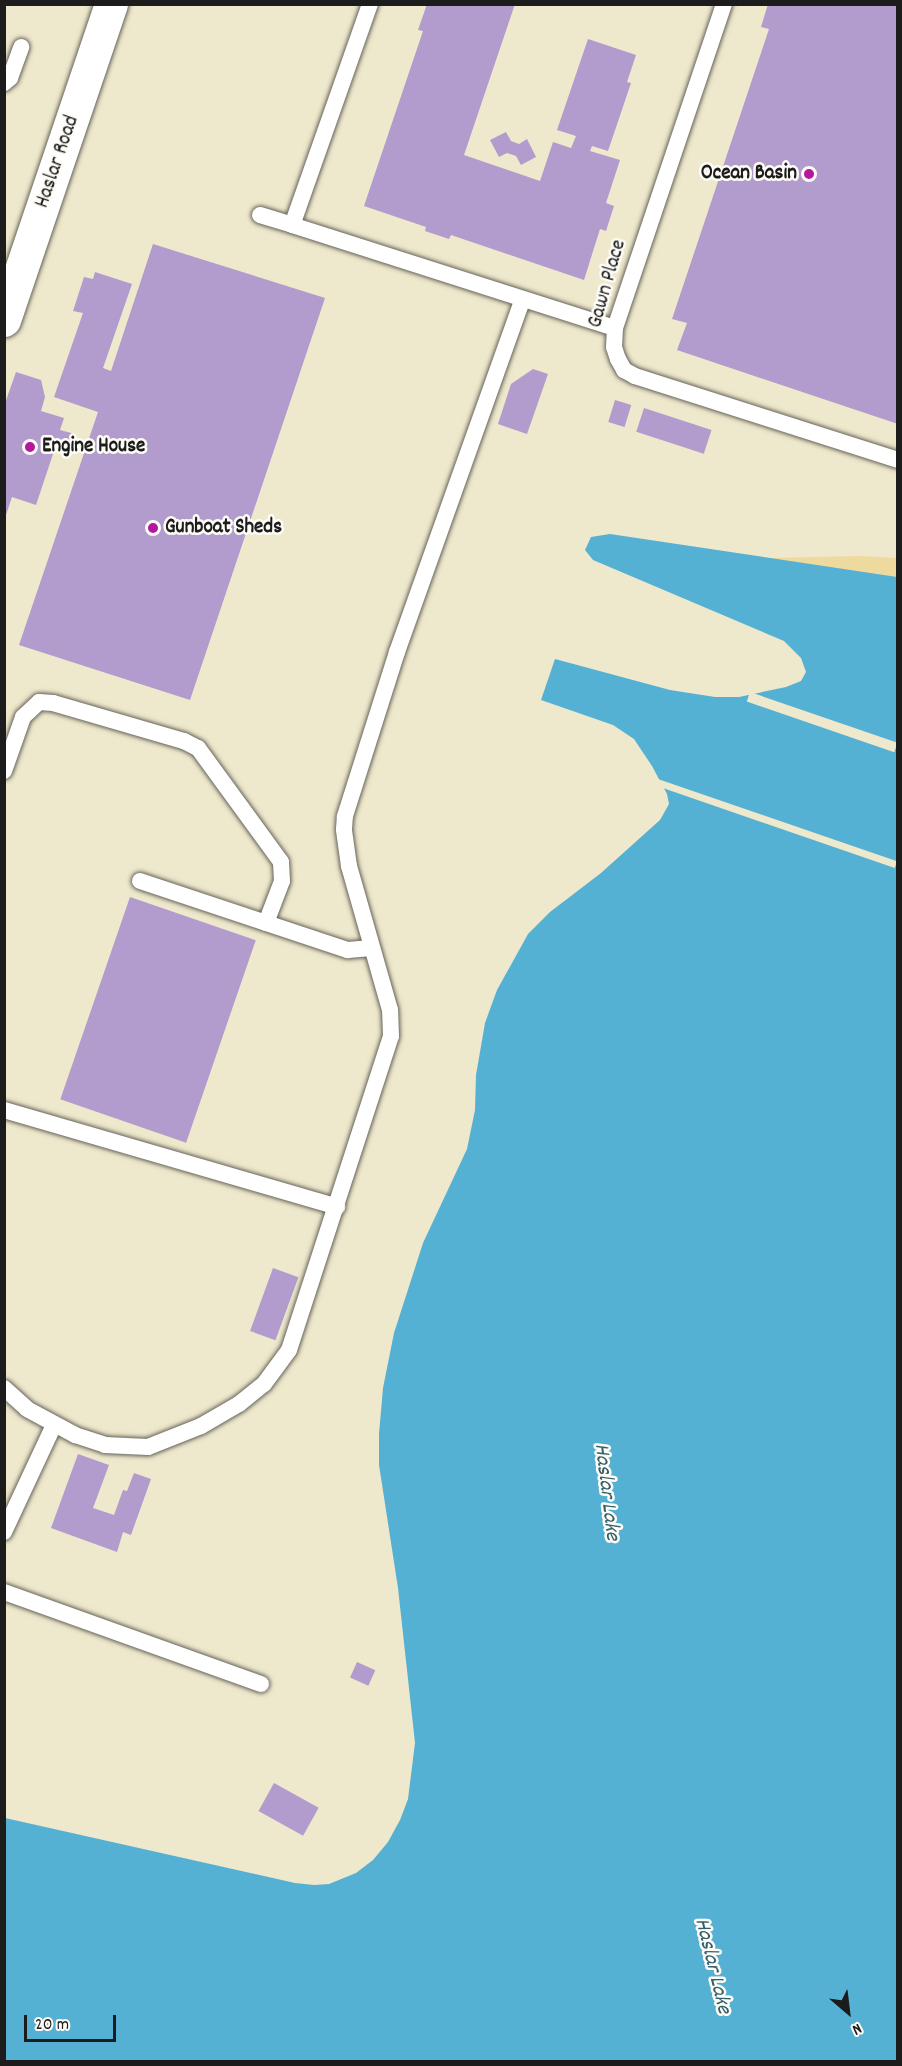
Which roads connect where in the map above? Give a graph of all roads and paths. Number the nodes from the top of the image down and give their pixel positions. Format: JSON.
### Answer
{"nodes":[{"id":1,"x":111,"y":4,"type":"edge"},
{"id":2,"x":370,"y":4,"type":"edge"},
{"id":3,"x":724,"y":4,"type":"edge"},
{"id":4,"x":21,"y":47,"type":"dead end"},
{"id":5,"x":4,"y":83,"type":"edge"},
{"id":6,"x":260,"y":215,"type":"dead end"},
{"id":7,"x":292,"y":225,"type":"junction"},
{"id":8,"x":522,"y":300,"type":"junction"},
{"id":9,"x":4,"y":320,"type":"edge"},
{"id":10,"x":615,"y":328,"type":"junction"},
{"id":11,"x":897,"y":460,"type":"edge"},
{"id":12,"x":4,"y":771,"type":"edge"},
{"id":13,"x":140,"y":881,"type":"dead end"},
{"id":14,"x":266,"y":923,"type":"junction"},
{"id":15,"x":371,"y":948,"type":"junction"},
{"id":16,"x":4,"y":1110,"type":"edge"},
{"id":17,"x":337,"y":1207,"type":"junction"},
{"id":18,"x":4,"y":1388,"type":"edge"},
{"id":19,"x":54,"y":1425,"type":"junction"},
{"id":20,"x":4,"y":1532,"type":"edge"},
{"id":21,"x":4,"y":1592,"type":"edge"},
{"id":22,"x":261,"y":1684,"type":"dead end"}],
"edges":[{"from":1,"to":9,"type":"street","name":"Haslar Road"},
{"from":2,"to":7,"type":"lane"},
{"from":3,"to":10,"type":"lane","name":"Gawn Place"},
{"from":4,"to":5,"type":"lane"},
{"from":6,"to":7,"type":"lane"},
{"from":7,"to":8,"type":"lane"},
{"from":8,"to":10,"type":"lane"},
{"from":8,"to":15,"type":"lane"},
{"from":10,"to":11,"type":"lane","name":"Gawn Place"},
{"from":12,"to":14,"type":"lane"},
{"from":13,"to":14,"type":"lane"},
{"from":14,"to":15,"type":"lane"},
{"from":15,"to":17,"type":"lane"},
{"from":16,"to":17,"type":"lane"},
{"from":17,"to":19,"type":"lane"},
{"from":18,"to":19,"type":"lane"},
{"from":19,"to":20,"type":"lane"},
{"from":21,"to":22,"type":"lane"}]}
